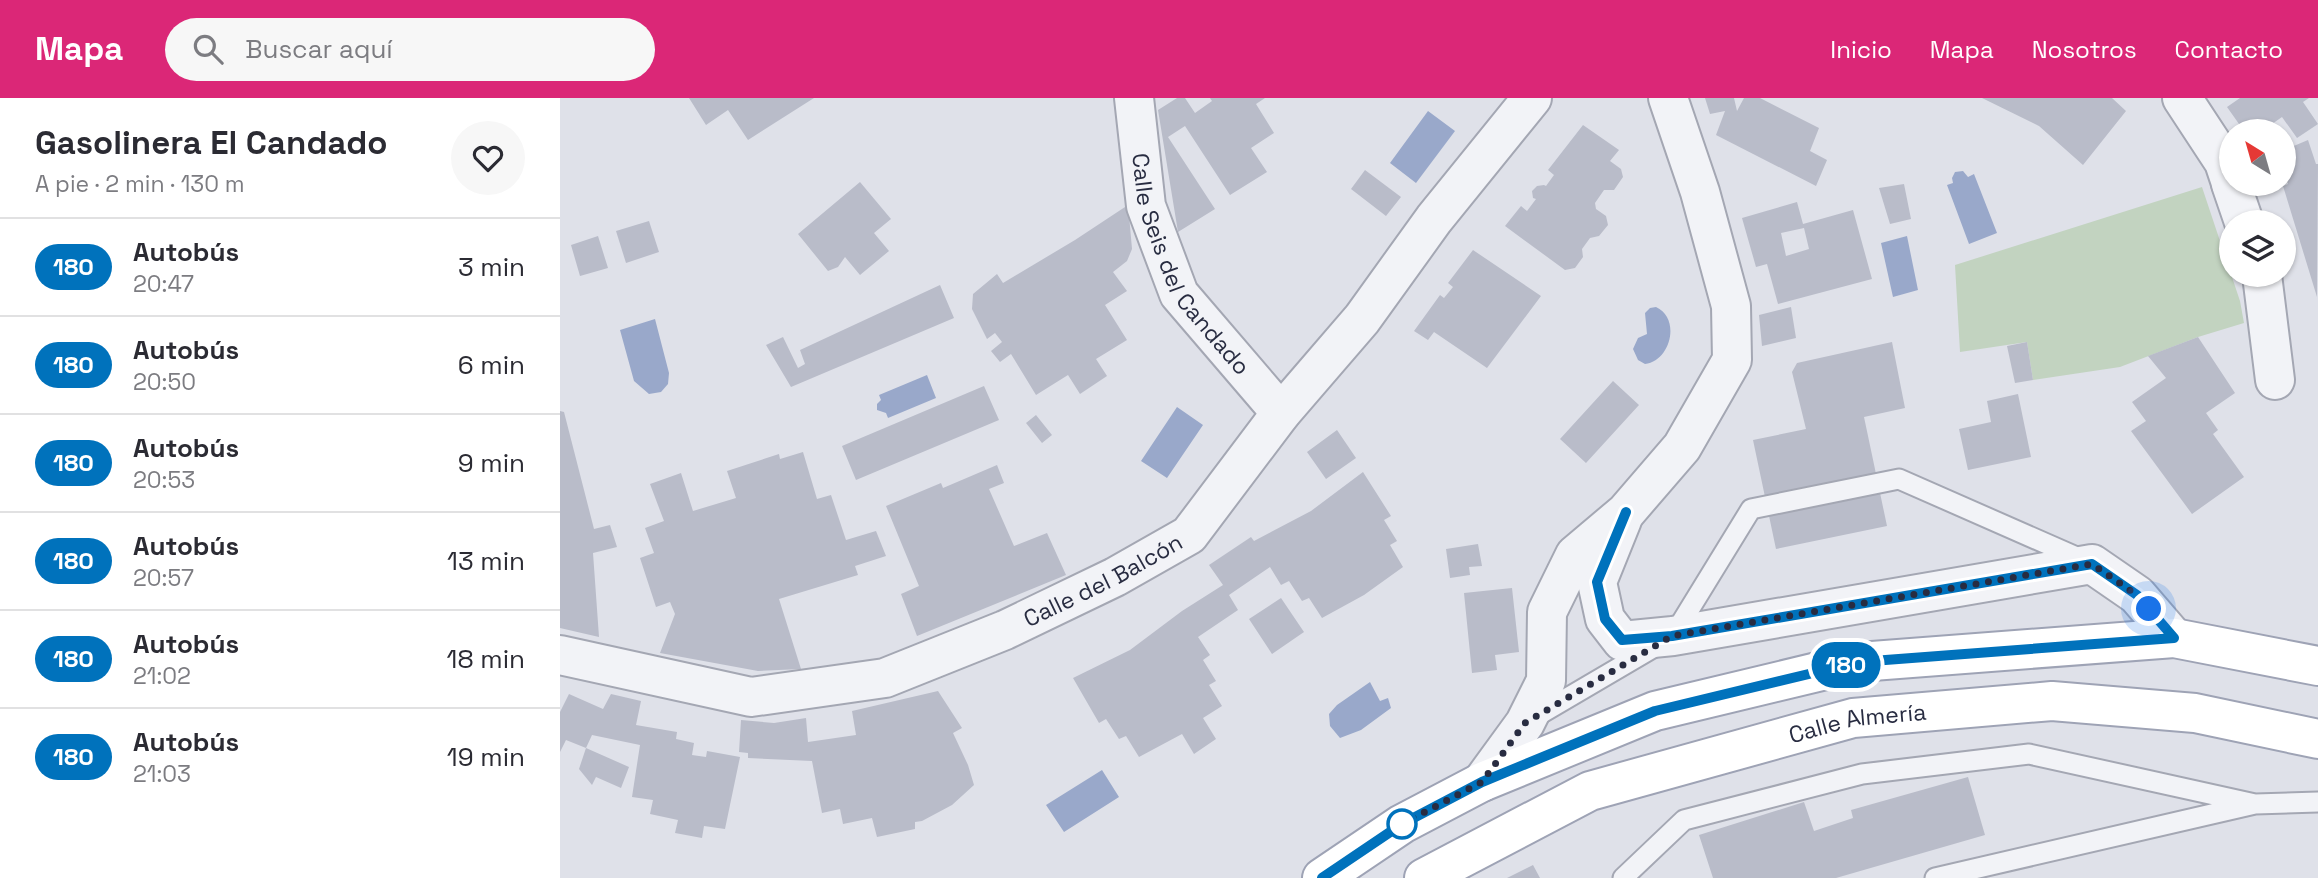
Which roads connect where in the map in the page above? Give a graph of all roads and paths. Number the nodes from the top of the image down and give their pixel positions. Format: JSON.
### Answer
{"nodes":[{"id":1,"x":1134,"y":98,"type":"edge"},
{"id":2,"x":1532,"y":98,"type":"edge"},
{"id":3,"x":1668,"y":98,"type":"edge"},
{"id":4,"x":2182,"y":98,"type":"edge"},
{"id":5,"x":2219,"y":154,"type":"edge"},
{"id":6,"x":2265,"y":287,"type":"edge"},
{"id":7,"x":2275,"y":380,"type":"dead end"},
{"id":8,"x":1281,"y":413,"type":"junction"},
{"id":9,"x":1626,"y":512,"type":"junction"},
{"id":10,"x":2092,"y":564,"type":"junction"},
{"id":11,"x":1672,"y":636,"type":"junction"},
{"id":12,"x":2174,"y":638,"type":"junction"},
{"id":13,"x":560,"y":655,"type":"edge"},
{"id":14,"x":2318,"y":666,"type":"edge"},
{"id":15,"x":1525,"y":723,"type":"junction"},
{"id":16,"x":2318,"y":739,"type":"edge"},
{"id":17,"x":1482,"y":782,"type":"junction"},
{"id":18,"x":2318,"y":802,"type":"edge"},
{"id":19,"x":2255,"y":804,"type":"junction"},
{"id":20,"x":1322,"y":878,"type":"edge"},
{"id":21,"x":1424,"y":878,"type":"edge"},
{"id":22,"x":1623,"y":878,"type":"edge"},
{"id":23,"x":1935,"y":878,"type":"edge"}],
"edges":[{"from":1,"to":8,"type":"street","name":"Calle Seis del Candado"},
{"from":2,"to":8,"type":"street","name":"Calle del Balcón"},
{"from":3,"to":9,"type":"street"},
{"from":4,"to":5,"type":"street"},
{"from":6,"to":7,"type":"street"},
{"from":8,"to":13,"type":"street","name":"Calle del Balcón"},
{"from":9,"to":11,"type":"street"},
{"from":9,"to":15,"type":"street"},
{"from":10,"to":11,"type":"street"},
{"from":10,"to":11,"type":"lane"},
{"from":10,"to":12,"type":"street"},
{"from":11,"to":15,"type":"lane"},
{"from":12,"to":14,"type":"main road"},
{"from":12,"to":17,"type":"main road"},
{"from":15,"to":17,"type":"street"},
{"from":16,"to":21,"type":"main road","name":"Calle Almería"},
{"from":17,"to":20,"type":"main road"},
{"from":18,"to":19,"type":"lane"},
{"from":19,"to":22,"type":"lane"},
{"from":19,"to":23,"type":"lane"}]}
